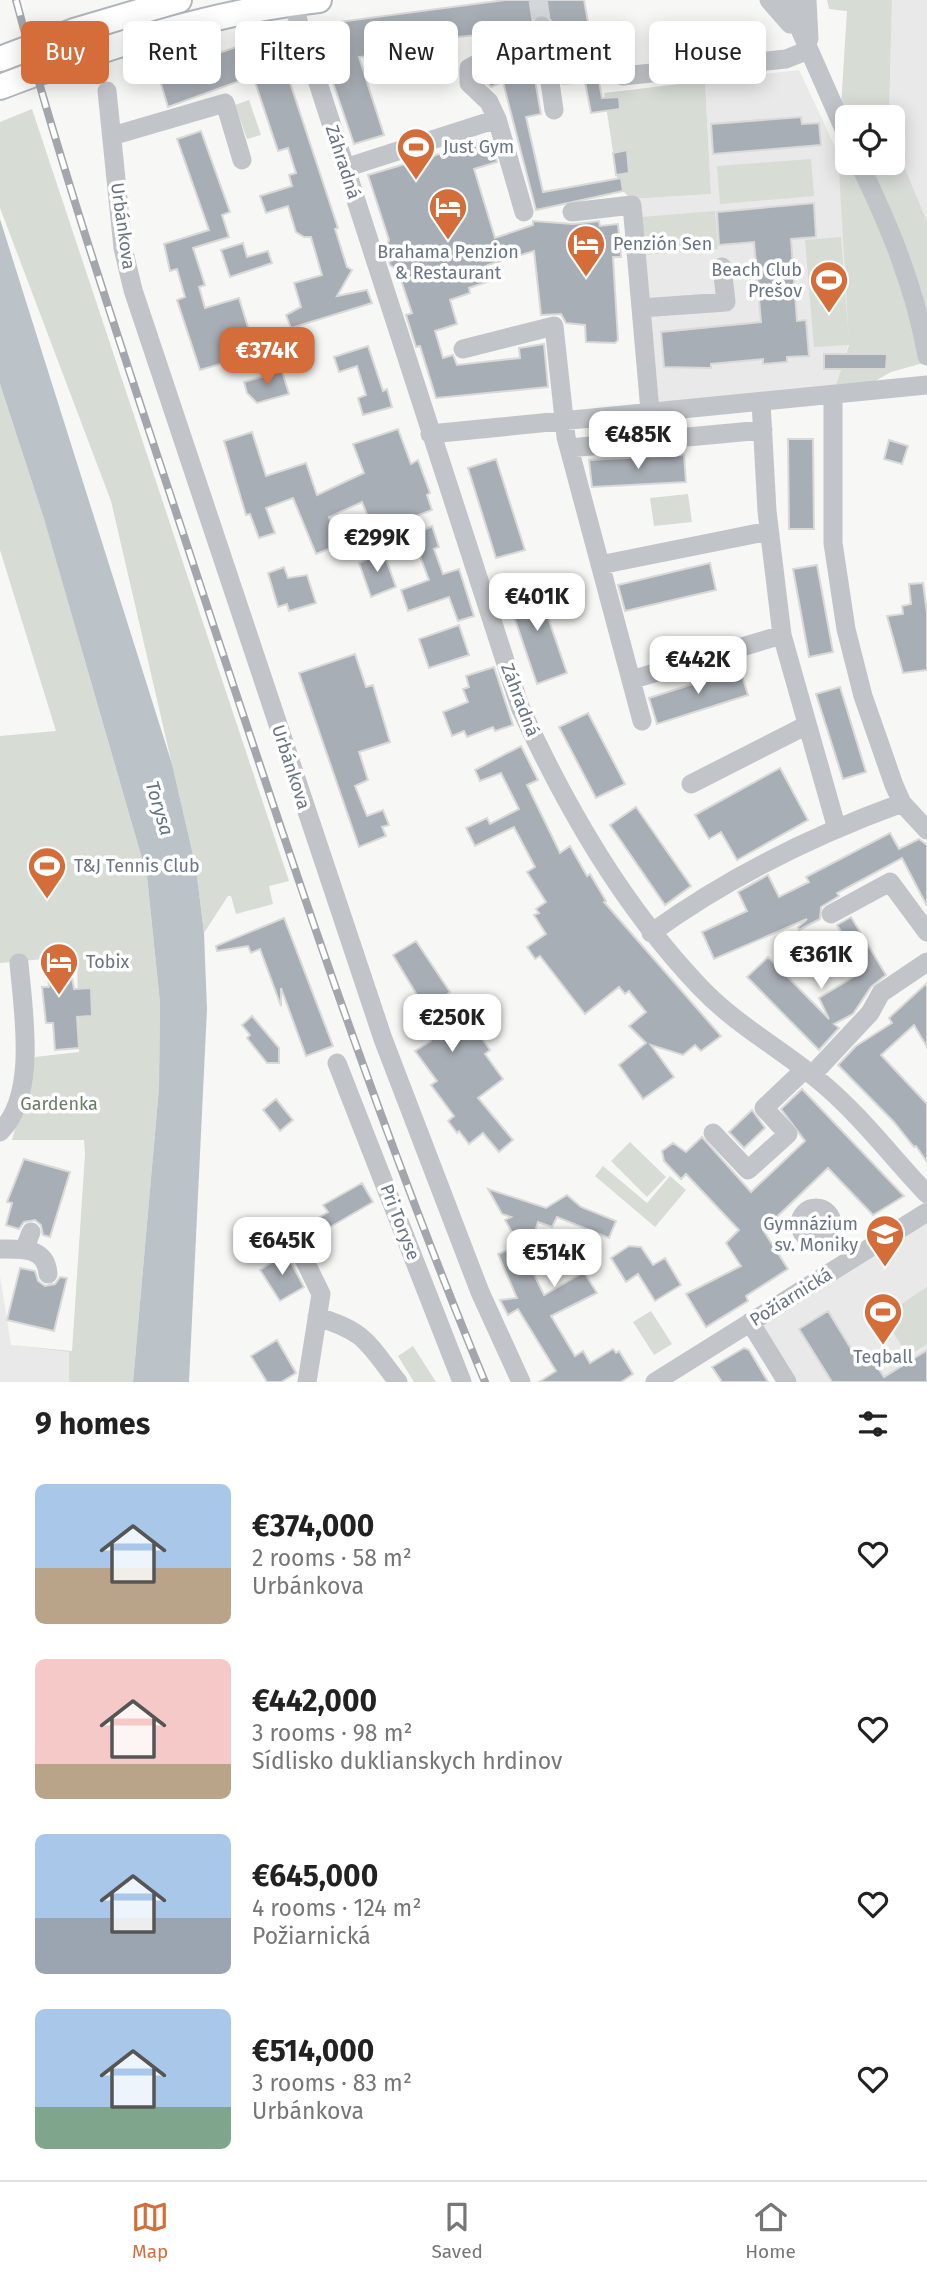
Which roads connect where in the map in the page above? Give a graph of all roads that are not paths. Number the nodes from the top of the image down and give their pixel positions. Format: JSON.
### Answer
{"nodes":[{"id":1,"x":179,"y":0,"type":"edge"},
{"id":2,"x":769,"y":0,"type":"edge"},
{"id":3,"x":787,"y":0,"type":"edge"},
{"id":4,"x":807,"y":0,"type":"edge"},
{"id":5,"x":307,"y":1,"type":"edge"},
{"id":6,"x":0,"y":59,"type":"edge"},
{"id":7,"x":810,"y":59,"type":"junction"},
{"id":8,"x":472,"y":65,"type":"edge"},
{"id":9,"x":635,"y":75,"type":"edge"},
{"id":10,"x":550,"y":84,"type":"edge"},
{"id":11,"x":0,"y":87,"type":"edge"},
{"id":12,"x":107,"y":91,"type":"dead end"},
{"id":13,"x":554,"y":110,"type":"dead end"},
{"id":14,"x":835,"y":111,"type":"edge"},
{"id":15,"x":497,"y":119,"type":"junction"},
{"id":16,"x":112,"y":136,"type":"junction"},
{"id":17,"x":242,"y":160,"type":"dead end"},
{"id":18,"x":345,"y":168,"type":"junction"},
{"id":19,"x":865,"y":175,"type":"edge"},
{"id":20,"x":524,"y":212,"type":"dead end"},
{"id":21,"x":572,"y":212,"type":"dead end"},
{"id":22,"x":722,"y":267,"type":"dead end"},
{"id":23,"x":641,"y":308,"type":"junction"},
{"id":24,"x":463,"y":349,"type":"dead end"},
{"id":25,"x":927,"y":356,"type":"edge"},
{"id":26,"x":927,"y":385,"type":"edge"},
{"id":27,"x":833,"y":394,"type":"junction"},
{"id":28,"x":761,"y":402,"type":"junction"},
{"id":29,"x":650,"y":411,"type":"junction"},
{"id":30,"x":564,"y":419,"type":"junction"},
{"id":31,"x":763,"y":430,"type":"junction"},
{"id":32,"x":430,"y":433,"type":"junction"},
{"id":33,"x":569,"y":448,"type":"junction"},
{"id":34,"x":769,"y":531,"type":"junction"},
{"id":35,"x":600,"y":565,"type":"junction"},
{"id":36,"x":782,"y":635,"type":"junction"},
{"id":37,"x":631,"y":680,"type":"junction"},
{"id":38,"x":642,"y":721,"type":"dead end"},
{"id":39,"x":805,"y":726,"type":"junction"},
{"id":40,"x":691,"y":784,"type":"dead end"},
{"id":41,"x":902,"y":803,"type":"junction"},
{"id":42,"x":837,"y":829,"type":"junction"},
{"id":43,"x":927,"y":830,"type":"edge"},
{"id":44,"x":831,"y":914,"type":"dead end"},
{"id":45,"x":927,"y":932,"type":"edge"},
{"id":46,"x":651,"y":933,"type":"junction"},
{"id":47,"x":927,"y":962,"type":"edge"},
{"id":48,"x":19,"y":963,"type":"dead end"},
{"id":49,"x":337,"y":1063,"type":"dead end"},
{"id":50,"x":808,"y":1072,"type":"junction"},
{"id":51,"x":0,"y":1132,"type":"edge"},
{"id":52,"x":713,"y":1133,"type":"dead end"},
{"id":53,"x":927,"y":1194,"type":"edge"},
{"id":54,"x":927,"y":1212,"type":"edge"},
{"id":55,"x":826,"y":1237,"type":"dead end"},
{"id":56,"x":0,"y":1249,"type":"edge"},
{"id":57,"x":301,"y":1253,"type":"dead end"},
{"id":58,"x":844,"y":1264,"type":"junction"},
{"id":59,"x":48,"y":1274,"type":"dead end"},
{"id":60,"x":317,"y":1317,"type":"junction"},
{"id":61,"x":750,"y":1322,"type":"junction"},
{"id":62,"x":307,"y":1382,"type":"edge"},
{"id":63,"x":398,"y":1382,"type":"edge"},
{"id":64,"x":462,"y":1382,"type":"edge"},
{"id":65,"x":521,"y":1382,"type":"edge"},
{"id":66,"x":655,"y":1382,"type":"edge"},
{"id":67,"x":787,"y":1382,"type":"edge"}],
"edges":[{"from":1,"to":6,"type":"main road"},
{"from":2,"to":7,"type":"street"},
{"from":3,"to":7,"type":"street"},
{"from":4,"to":7,"type":"street"},
{"from":5,"to":11,"type":"main road"},
{"from":5,"to":18,"type":"street","name":"Záhradná"},
{"from":7,"to":9,"type":"street"},
{"from":7,"to":14,"type":"street"},
{"from":8,"to":15,"type":"street"},
{"from":10,"to":13,"type":"street"},
{"from":12,"to":16,"type":"street","name":"Urbánkova"},
{"from":15,"to":18,"type":"street"},
{"from":15,"to":20,"type":"street"},
{"from":16,"to":17,"type":"street"},
{"from":16,"to":65,"type":"street","name":"Urbánkova"},
{"from":18,"to":32,"type":"street","name":"Záhradná"},
{"from":19,"to":25,"type":"street"},
{"from":21,"to":23,"type":"street"},
{"from":22,"to":23,"type":"street"},
{"from":23,"to":29,"type":"street"},
{"from":24,"to":30,"type":"street"},
{"from":26,"to":27,"type":"street"},
{"from":27,"to":28,"type":"street"},
{"from":27,"to":41,"type":"street"},
{"from":28,"to":29,"type":"street"},
{"from":28,"to":31,"type":"street"},
{"from":29,"to":30,"type":"street"},
{"from":30,"to":32,"type":"street"},
{"from":30,"to":33,"type":"street"},
{"from":31,"to":33,"type":"street"},
{"from":31,"to":34,"type":"street"},
{"from":32,"to":46,"type":"street","name":"Záhradná"},
{"from":33,"to":35,"type":"street"},
{"from":34,"to":35,"type":"street"},
{"from":34,"to":36,"type":"street"},
{"from":35,"to":37,"type":"street"},
{"from":36,"to":37,"type":"street"},
{"from":36,"to":39,"type":"street"},
{"from":37,"to":38,"type":"street"},
{"from":39,"to":40,"type":"street"},
{"from":39,"to":42,"type":"street"},
{"from":41,"to":42,"type":"street"},
{"from":41,"to":43,"type":"street"},
{"from":42,"to":46,"type":"street"},
{"from":44,"to":45,"type":"street"},
{"from":46,"to":50,"type":"street","name":"Záhradná"},
{"from":47,"to":50,"type":"street"},
{"from":48,"to":51,"type":"street"},
{"from":49,"to":64,"type":"street","name":"Pri Toryse"},
{"from":50,"to":52,"type":"street"},
{"from":50,"to":53,"type":"street","name":"Záhradná"},
{"from":54,"to":58,"type":"street","name":"Požiarnická"},
{"from":55,"to":58,"type":"street"},
{"from":56,"to":59,"type":"street"},
{"from":57,"to":60,"type":"street"},
{"from":58,"to":61,"type":"street","name":"Požiarnická"},
{"from":60,"to":62,"type":"street"},
{"from":60,"to":63,"type":"street"},
{"from":61,"to":66,"type":"street","name":"Požiarnická"},
{"from":61,"to":67,"type":"street"}]}
